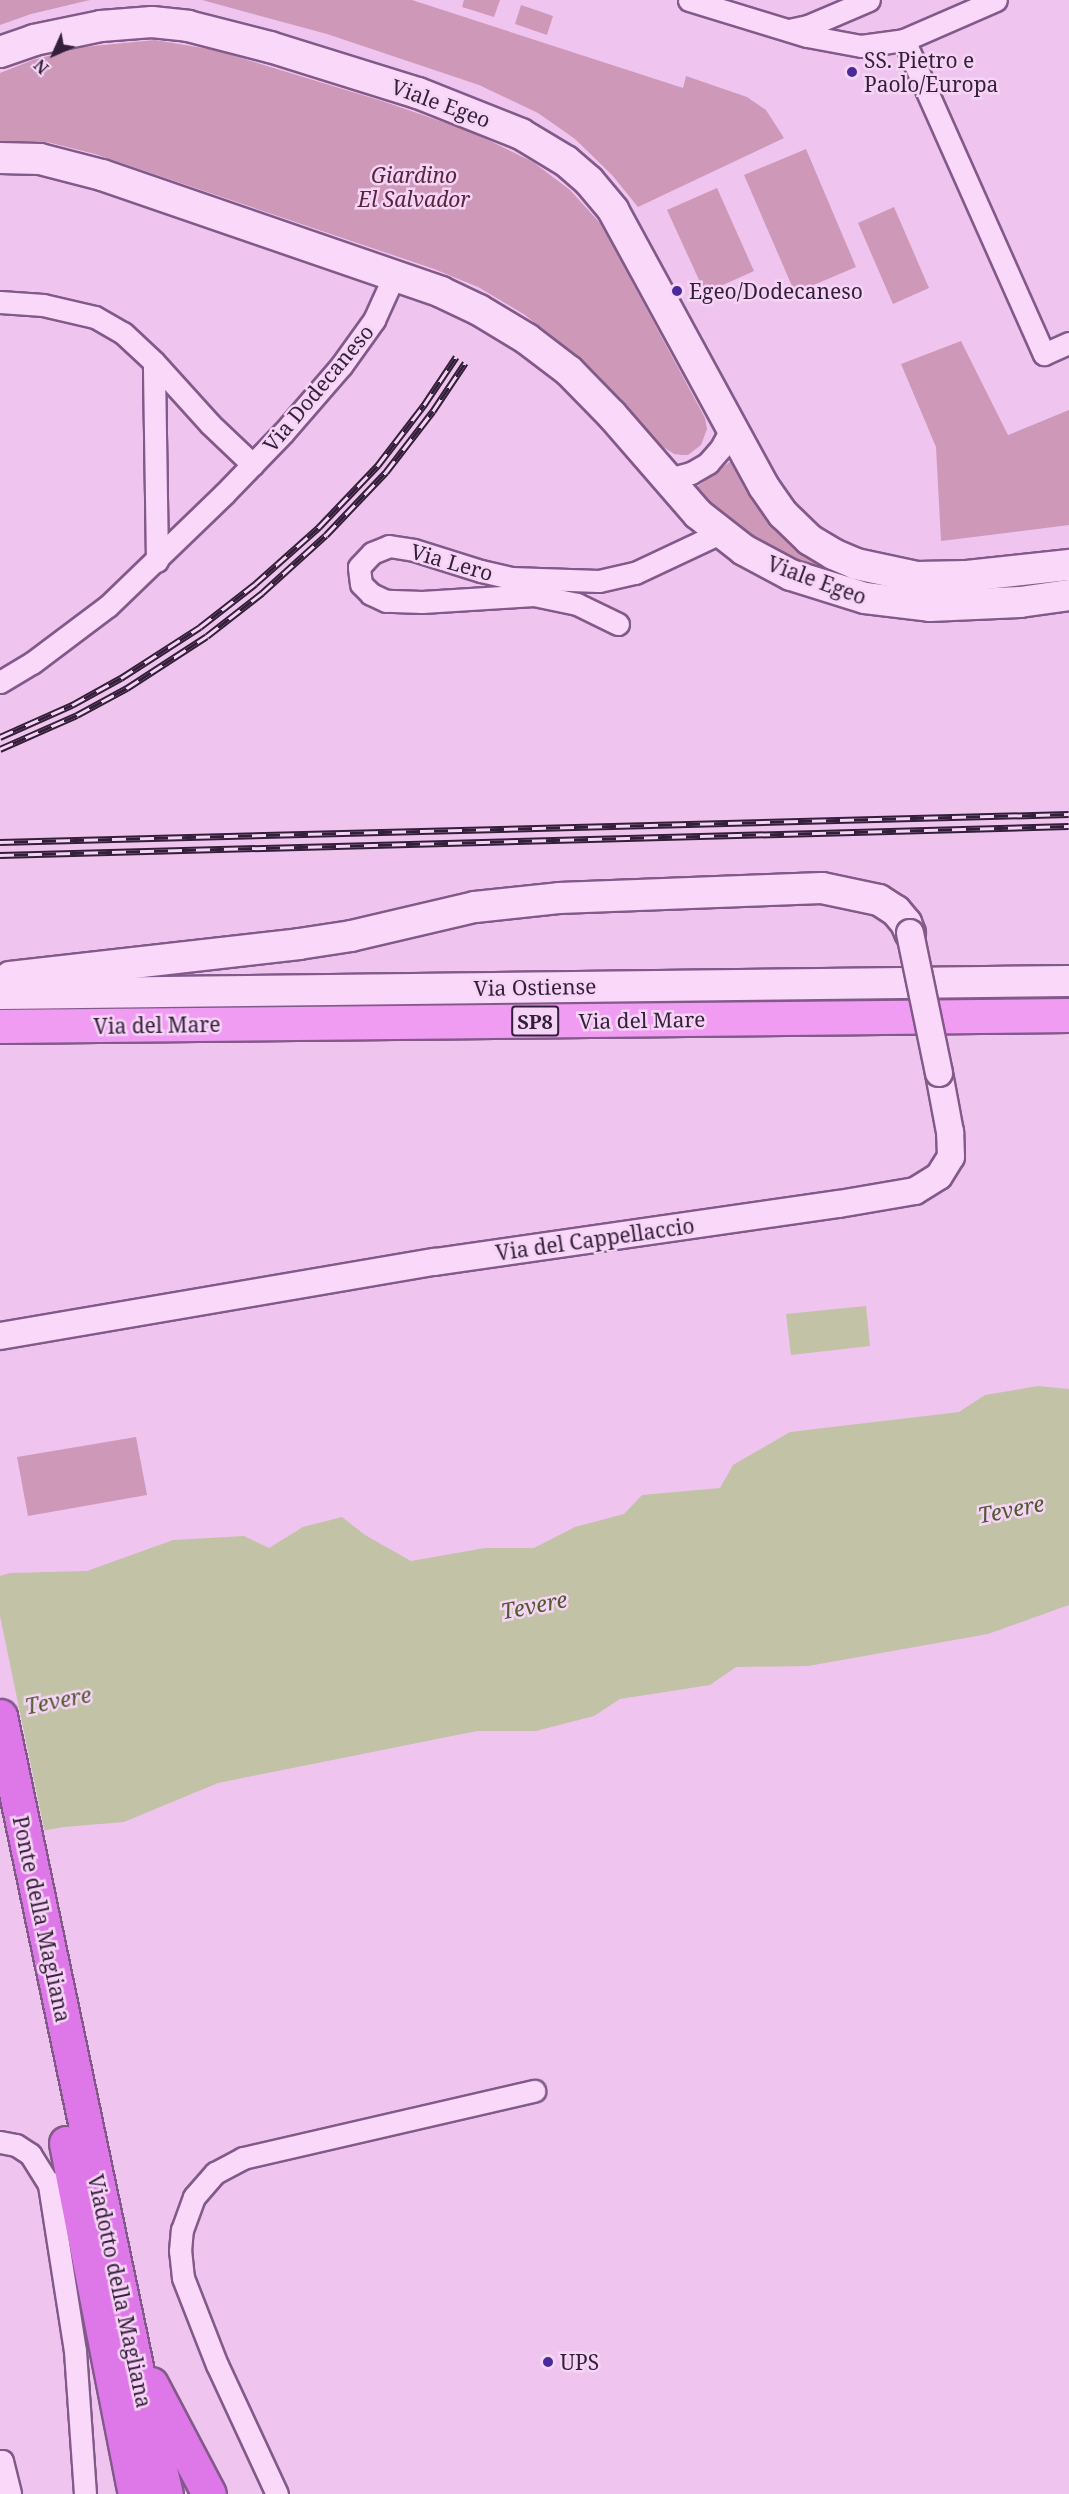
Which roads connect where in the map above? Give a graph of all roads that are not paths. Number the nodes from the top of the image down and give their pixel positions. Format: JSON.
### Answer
{"nodes":[{"id":1,"x":689,"y":0,"type":"edge"},
{"id":2,"x":869,"y":0,"type":"edge"},
{"id":3,"x":996,"y":0,"type":"edge"},
{"id":4,"x":789,"y":30,"type":"junction"},
{"id":5,"x":904,"y":40,"type":"junction"},
{"id":6,"x":0,"y":52,"type":"edge"},
{"id":7,"x":0,"y":158,"type":"edge"},
{"id":8,"x":394,"y":276,"type":"junction"},
{"id":9,"x":0,"y":302,"type":"edge"},
{"id":10,"x":1069,"y":343,"type":"edge"},
{"id":11,"x":154,"y":362,"type":"junction"},
{"id":12,"x":731,"y":429,"type":"junction"},
{"id":13,"x":253,"y":465,"type":"junction"},
{"id":14,"x":665,"y":480,"type":"junction"},
{"id":15,"x":720,"y":533,"type":"junction"},
{"id":16,"x":157,"y":561,"type":"junction"},
{"id":17,"x":1069,"y":565,"type":"edge"},
{"id":18,"x":1069,"y":595,"type":"edge"},
{"id":19,"x":618,"y":624,"type":"dead end"},
{"id":20,"x":0,"y":682,"type":"edge"},
{"id":21,"x":910,"y":933,"type":"joint"},
{"id":22,"x":0,"y":979,"type":"edge"},
{"id":23,"x":1069,"y":981,"type":"edge"},
{"id":24,"x":0,"y":994,"type":"edge"},
{"id":25,"x":1069,"y":1015,"type":"edge"},
{"id":26,"x":0,"y":1026,"type":"edge"},
{"id":27,"x":0,"y":1336,"type":"edge"},
{"id":28,"x":0,"y":1716,"type":"edge"},
{"id":29,"x":0,"y":1824,"type":"edge"},
{"id":30,"x":67,"y":2090,"type":"junction"},
{"id":31,"x":534,"y":2091,"type":"dead end"},
{"id":32,"x":0,"y":2142,"type":"edge"},
{"id":33,"x":61,"y":2182,"type":"junction"},
{"id":34,"x":122,"y":2362,"type":"junction"},
{"id":35,"x":0,"y":2461,"type":"edge"},
{"id":36,"x":10,"y":2494,"type":"edge"},
{"id":37,"x":85,"y":2494,"type":"edge"},
{"id":38,"x":115,"y":2494,"type":"edge"},
{"id":39,"x":135,"y":2494,"type":"edge"},
{"id":40,"x":166,"y":2494,"type":"edge"},
{"id":41,"x":209,"y":2494,"type":"edge"},
{"id":42,"x":277,"y":2494,"type":"edge"}],
"edges":[{"from":1,"to":4,"type":"street"},
{"from":2,"to":4,"type":"street"},
{"from":3,"to":5,"type":"street"},
{"from":4,"to":5,"type":"street"},
{"from":5,"to":10,"type":"street"},
{"from":6,"to":12,"type":"main road","name":"Viale Egeo"},
{"from":7,"to":8,"type":"main road","name":"Viale Egeo"},
{"from":8,"to":13,"type":"street","name":"Via Dodecaneso"},
{"from":8,"to":14,"type":"main road","name":"Viale Egeo"},
{"from":9,"to":11,"type":"street","name":"Via Dodecaneso"},
{"from":11,"to":13,"type":"street","name":"Via Dodecaneso"},
{"from":11,"to":16,"type":"street"},
{"from":12,"to":14,"type":"street"},
{"from":12,"to":17,"type":"main road","name":"Viale Egeo"},
{"from":13,"to":16,"type":"street","name":"Via Dodecaneso"},
{"from":14,"to":15,"type":"main road","name":"Viale Egeo"},
{"from":15,"to":18,"type":"main road","name":"Viale Egeo"},
{"from":15,"to":19,"type":"street","name":"Via Lero"},
{"from":16,"to":20,"type":"street","name":"Via Dodecaneso"},
{"from":21,"to":22,"type":"main road"},
{"from":21,"to":27,"type":"street","name":"Via del Cappellaccio","bridge":true},
{"from":23,"to":24,"type":"main road","name":"Via Ostiense"},
{"from":25,"to":26,"type":"main road","name":"Via del Mare","number":"SP8"},
{"from":28,"to":30,"type":"highway","name":"Ponte della Magliana"},
{"from":29,"to":30,"type":"highway","name":"Ponte della Magliana"},
{"from":30,"to":33,"type":"highway","name":"Viadotto della Magliana"},
{"from":30,"to":34,"type":"highway","name":"Viadotto della Magliana"},
{"from":31,"to":42,"type":"street"},
{"from":32,"to":33,"type":"street"},
{"from":33,"to":34,"type":"highway","name":"Viadotto della Magliana"},
{"from":33,"to":37,"type":"street"},
{"from":34,"to":38,"type":"highway"},
{"from":34,"to":39,"type":"highway","name":"Viadotto della Magliana"},
{"from":34,"to":40,"type":"highway","name":"Viadotto della Magliana"},
{"from":34,"to":41,"type":"highway"},
{"from":35,"to":36,"type":"street"}]}
